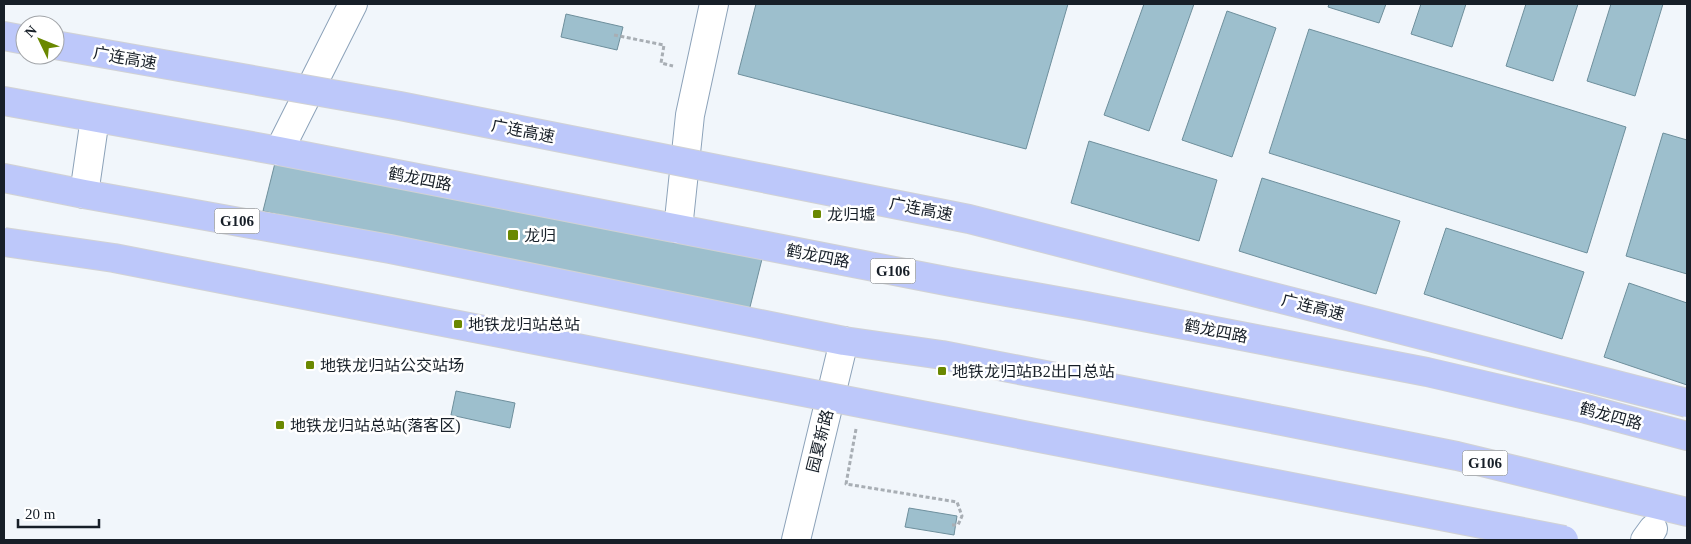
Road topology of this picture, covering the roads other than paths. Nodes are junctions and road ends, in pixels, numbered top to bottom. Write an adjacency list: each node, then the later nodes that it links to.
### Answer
1 (353, 4): 6 (street)
2 (714, 4): 9 (street)
3 (65, 47): 12 (highway, 广连高速, bridge)
4 (4, 101): 5 (highway, 鹤龙四路 / G106)
5 (95, 118): 6 (highway, 鹤龙四路 / G106); 8 (street)
6 (280, 152): 9 (highway, 鹤龙四路 / G106)
7 (4, 178): 8 (highway, G106)
8 (84, 194): 11 (highway, G106)
9 (678, 229): 13 (highway, 鹤龙四路 / G106)
10 (4, 242): 16 (highway, bridge)
11 (844, 341): 14 (highway, G106); 15 (street, 园夏新路)
12 (1687, 403)
13 (1687, 436)
14 (1687, 512)
15 (796, 540)
16 (1564, 540)

